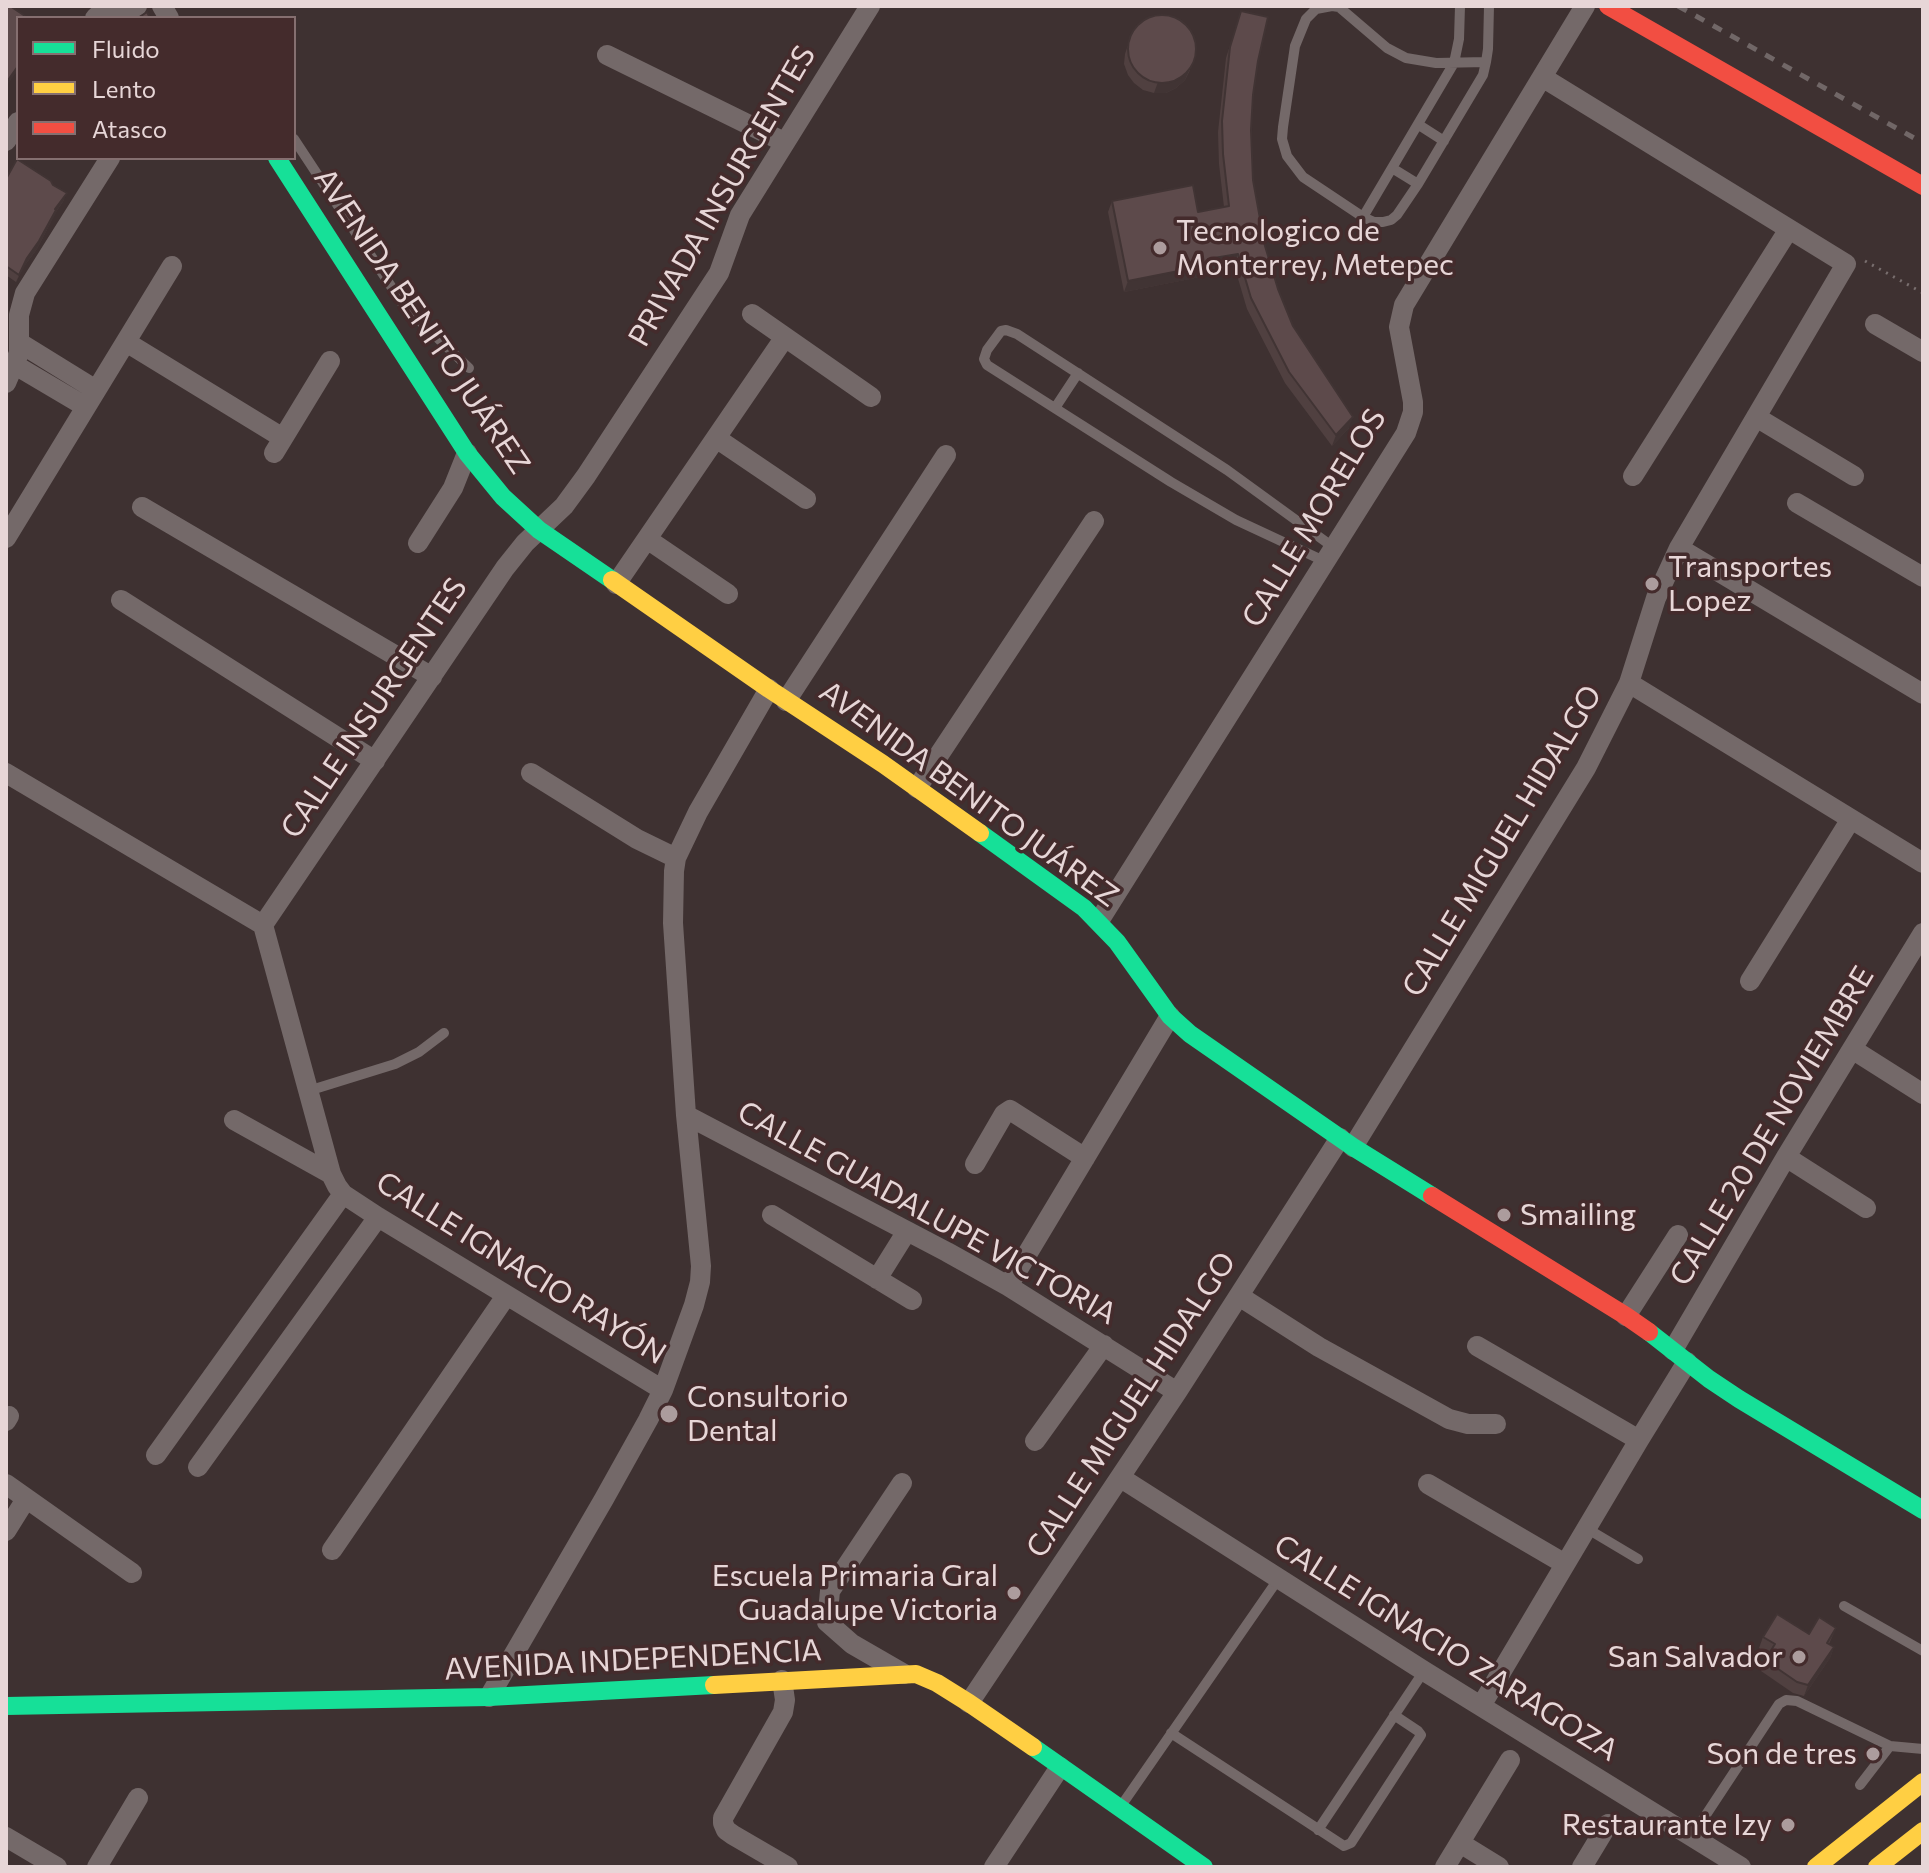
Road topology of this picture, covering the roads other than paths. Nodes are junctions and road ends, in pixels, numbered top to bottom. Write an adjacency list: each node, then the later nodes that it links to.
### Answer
1 (137, 6): 7 (street)
2 (870, 6): 14 (street, PRIVADA INSURGENTES)
3 (1460, 6): 10 (lane)
4 (1489, 6): 9 (lane)
5 (1585, 6): 11 (street, CALLE MORELOS)
6 (1608, 6): 20 (street)
7 (117, 16)
8 (607, 55): 14 (street)
9 (1486, 62): 10 (lane); 13 (lane)
10 (1454, 63): 12 (lane); 21 (lane)
11 (1542, 77): 22 (street); 53 (street, CALLE MORELOS)
12 (1419, 125): 13 (lane); 18 (lane)
13 (1444, 141): 19 (lane)
14 (784, 142): 48 (street, PRIVADA INSURGENTES)
15 (296, 143): 24 (lane)
16 (109, 160): 29 (street)
17 (278, 160): 24 (street, AVENIDA BENITO JUÁREZ)
18 (1392, 168): 19 (lane); 21 (lane)
19 (1418, 184): 21 (lane)
20 (1923, 186)
21 (1363, 217)
22 (1789, 229): 38 (street, CALLE MIGUEL HIDALGO); 42 (street)
23 (172, 266): 28 (street)
24 (393, 314): 32 (lane); 40 (street, AVENIDA BENITO JUÁREZ)
25 (752, 314): 27 (street)
26 (1875, 324): 30 (street)
27 (785, 337): 35 (street); 39 (street)
28 (126, 342): 31 (street); 36 (street)
29 (20, 343): 34 (street); 36 (street)
30 (1923, 352)
31 (330, 361)
32 (469, 368)
33 (1078, 373): 37 (lane); 37 (lane); 53 (lane)
34 (11, 374): 36 (street)
35 (871, 397)
36 (91, 399): 49 (street)
37 (1055, 408): 53 (lane)
38 (1756, 417): 43 (street); 52 (street, CALLE MIGUEL HIDALGO)
39 (716, 438): 44 (street); 50 (street)
40 (467, 453): 48 (street, AVENIDA BENITO JUÁREZ); 51 (street)
41 (946, 455): 61 (street)
42 (1633, 476)
43 (1854, 476)
44 (806, 499)
45 (1797, 503): 54 (street)
46 (142, 507): 58 (street)
47 (1094, 521): 65 (street)
48 (539, 530): 55 (street, AVENIDA BENITO JUÁREZ); 58 (street, CALLE INSURGENTES)
49 (6, 538)
50 (647, 539): 55 (street); 56 (street)
51 (418, 543)
52 (1679, 548): 59 (street, CALLE MIGUEL HIDALGO); 60 (street)
53 (1329, 554): 69 (street, CALLE MORELOS)
54 (1923, 577)
55 (616, 584): 61 (street, AVENIDA BENITO JUÁREZ)
56 (728, 594)
57 (121, 600): 62 (street)
58 (432, 677): 62 (street, CALLE INSURGENTES)
59 (1629, 683): 66 (street); 80 (street, CALLE MIGUEL HIDALGO)
60 (1923, 694)
61 (777, 695): 65 (street, AVENIDA BENITO JUÁREZ); 67 (street)
62 (375, 761): 70 (street, CALLE INSURGENTES)
63 (6, 773): 70 (street)
64 (531, 773): 67 (street)
65 (917, 788): 69 (street, AVENIDA BENITO JUÁREZ)
66 (1851, 819): 68 (street); 72 (street)
67 (676, 858): 78 (street)
68 (1923, 863)
69 (1099, 921): 73 (street, AVENIDA BENITO JUÁREZ)
70 (263, 925): 76 (street, CALLE IGNACIO RAYÓN)
71 (1923, 933): 75 (street, CALLE 20 DE NOVIEMBRE)
72 (1750, 981)
73 (1170, 1016): 80 (street, AVENIDA BENITO JUÁREZ); 82 (street)
74 (444, 1033): 76 (lane)
75 (1852, 1049): 77 (street); 81 (street, CALLE 20 DE NOVIEMBRE)
76 (308, 1091): 84 (street, CALLE IGNACIO RAYÓN)
77 (1923, 1094)
78 (686, 1115): 89 (street, CALLE GUADALUPE VICTORIA); 100 (street)
79 (234, 1120): 84 (street)
80 (1347, 1143): 94 (street, CALLE MIGUEL HIDALGO); 96 (street, AVENIDA BENITO JUÁREZ)
81 (1786, 1157): 86 (street); 99 (street, CALLE 20 DE NOVIEMBRE)
82 (1085, 1158): 83 (street); 92 (street)
83 (975, 1164)
84 (331, 1174): 85 (street, CALLE IGNACIO RAYÓN)
85 (343, 1194): 88 (street, CALLE IGNACIO RAYÓN); 105 (street)
86 (1866, 1208)
87 (772, 1215): 91 (street)
88 (378, 1217): 93 (street, CALLE IGNACIO RAYÓN); 106 (street)
89 (907, 1231): 91 (street); 92 (street, CALLE GUADALUPE VICTORIA)
90 (1678, 1235): 96 (street)
91 (877, 1279): 95 (street)
92 (1008, 1286): 97 (street, CALLE GUADALUPE VICTORIA)
93 (506, 1296): 100 (street, CALLE IGNACIO RAYÓN); 115 (street)
94 (1239, 1296): 101 (street, CALLE MIGUEL HIDALGO); 102 (street)
95 (912, 1300)
96 (1626, 1316): 99 (street, AVENIDA BENITO JUÁREZ)
97 (1104, 1345): 101 (street, CALLE GUADALUPE VICTORIA); 104 (street)
98 (1477, 1346): 103 (street)
99 (1680, 1356): 103 (street, CALLE 20 DE NOVIEMBRE); 112 (street, AVENIDA BENITO JUÁREZ)
100 (663, 1390): 125 (street)
101 (1177, 1392): 107 (street, CALLE MIGUEL HIDALGO)
102 (1496, 1424)
103 (1639, 1440): 113 (street, CALLE 20 DE NOVIEMBRE)
104 (1035, 1441)
105 (156, 1455)
106 (198, 1467)
107 (1121, 1478): 119 (street, CALLE IGNACIO ZARAGOZA); 126 (street, CALLE MIGUEL HIDALGO)
108 (902, 1483): 123 (street)
109 (6, 1484): 111 (street)
110 (1428, 1484): 117 (street)
111 (26, 1499): 114 (street); 118 (street)
112 (1923, 1510)
113 (1586, 1528): 116 (lane); 117 (street, CALLE 20 DE NOVIEMBRE)
114 (6, 1531)
115 (332, 1550)
116 (1638, 1559)
117 (1565, 1564): 128 (street, CALLE 20 DE NOVIEMBRE)
118 (132, 1573)
119 (1279, 1578): 122 (street, CALLE IGNACIO ZARAGOZA); 130 (lane)
120 (1844, 1606): 121 (lane)
121 (1923, 1651)
122 (1424, 1671): 128 (street, CALLE IGNACIO ZARAGOZA); 129 (lane)
123 (904, 1674): 124 (street, AVENIDA INDEPENDENCIA); 126 (street, AVENIDA INDEPENDENCIA)
124 (782, 1680): 125 (street, AVENIDA INDEPENDENCIA); 147 (street)
125 (489, 1697): 127 (street, AVENIDA INDEPENDENCIA)
126 (969, 1703): 134 (street, AVENIDA INDEPENDENCIA)
127 (6, 1706)
128 (1481, 1706): 142 (street, CALLE IGNACIO ZARAGOZA)
129 (1394, 1715): 140 (lane); 140 (lane)
130 (1171, 1733): 138 (lane); 140 (lane)
131 (1890, 1746): 132 (lane); 136 (lane); 142 (lane)
132 (1923, 1749)
133 (1510, 1760): 144 (street)
134 (1060, 1767): 138 (street, AVENIDA INDEPENDENCIA); 148 (street)
135 (1923, 1782): 154 (street)
136 (1860, 1785)
137 (138, 1798): 146 (street)
138 (1120, 1808): 149 (street, AVENIDA INDEPENDENCIA)
139 (1608, 1824): 152 (street)
140 (1318, 1830)
141 (1923, 1831): 155 (street)
142 (1692, 1836): 153 (street, CALLE IGNACIO ZARAGOZA)
143 (6, 1837): 145 (street)
144 (1460, 1843): 150 (street); 151 (street)
145 (57, 1867)
146 (97, 1867)
147 (788, 1867)
148 (994, 1867)
149 (1204, 1867)
150 (1445, 1867)
151 (1499, 1867)
152 (1582, 1867)
153 (1741, 1867)
154 (1816, 1867)
155 (1877, 1867)

